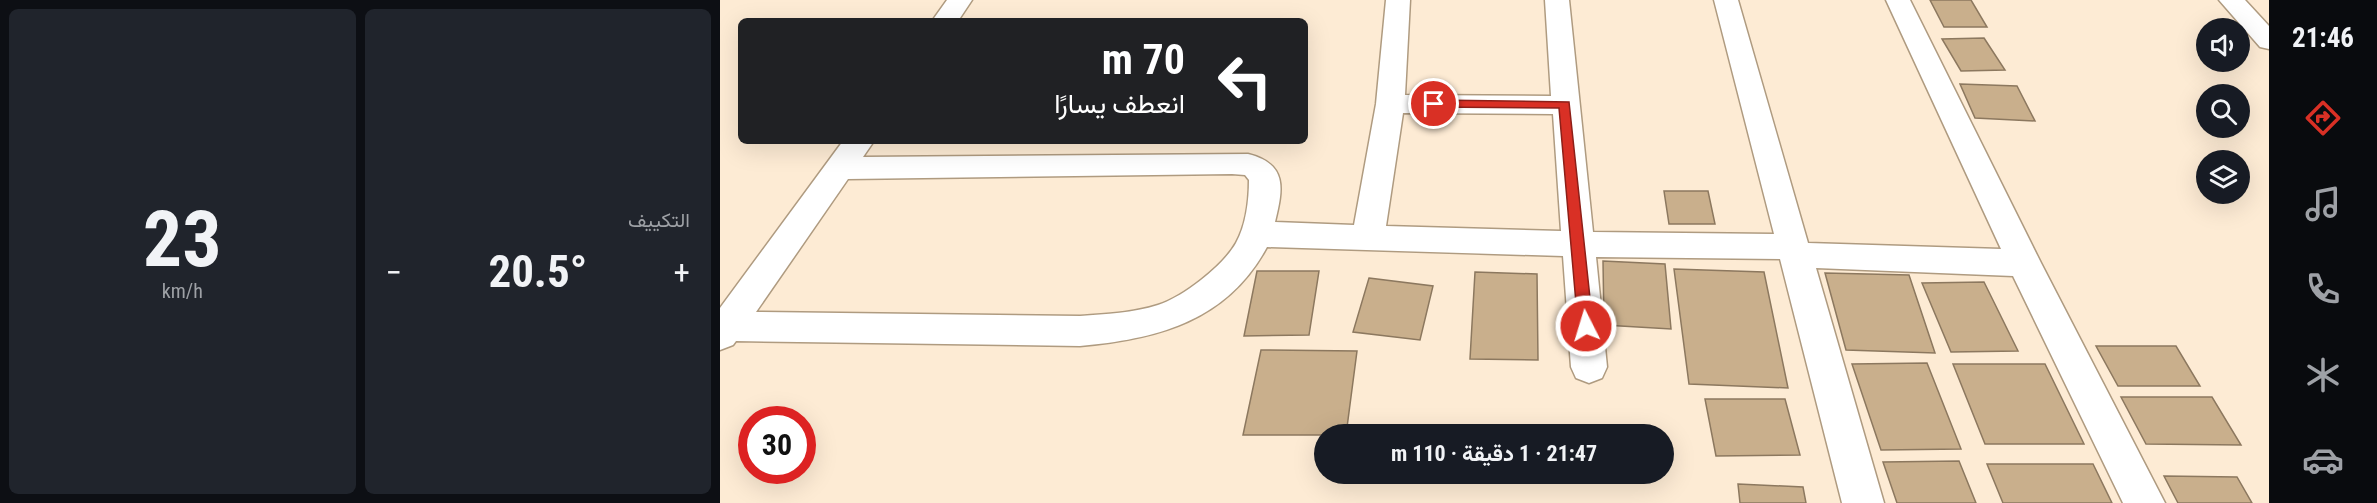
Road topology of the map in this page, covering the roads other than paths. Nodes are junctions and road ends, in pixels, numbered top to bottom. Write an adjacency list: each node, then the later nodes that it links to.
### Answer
1 (960, 0): 7 (street)
2 (1398, 0): 9 (street)
3 (1557, 0): 10 (street)
4 (1726, 0): 16 (street)
5 (1898, 0): 17 (street)
6 (2231, 0): 8 (street)
7 (947, 18)
8 (2269, 41)
9 (1390, 104): 10 (street); 14 (street)
10 (1565, 105): 15 (street)
11 (857, 144): 12 (street)
12 (840, 168): 13 (street); 18 (street)
13 (1257, 234): 14 (street); 18 (street)
14 (1368, 236): 15 (street)
15 (1579, 244): 16 (street); 19 (street)
16 (1795, 251): 17 (street); 20 (street)
17 (2024, 263): 21 (street)
18 (723, 331)
19 (1589, 367)
20 (1863, 503)
21 (2144, 503)

